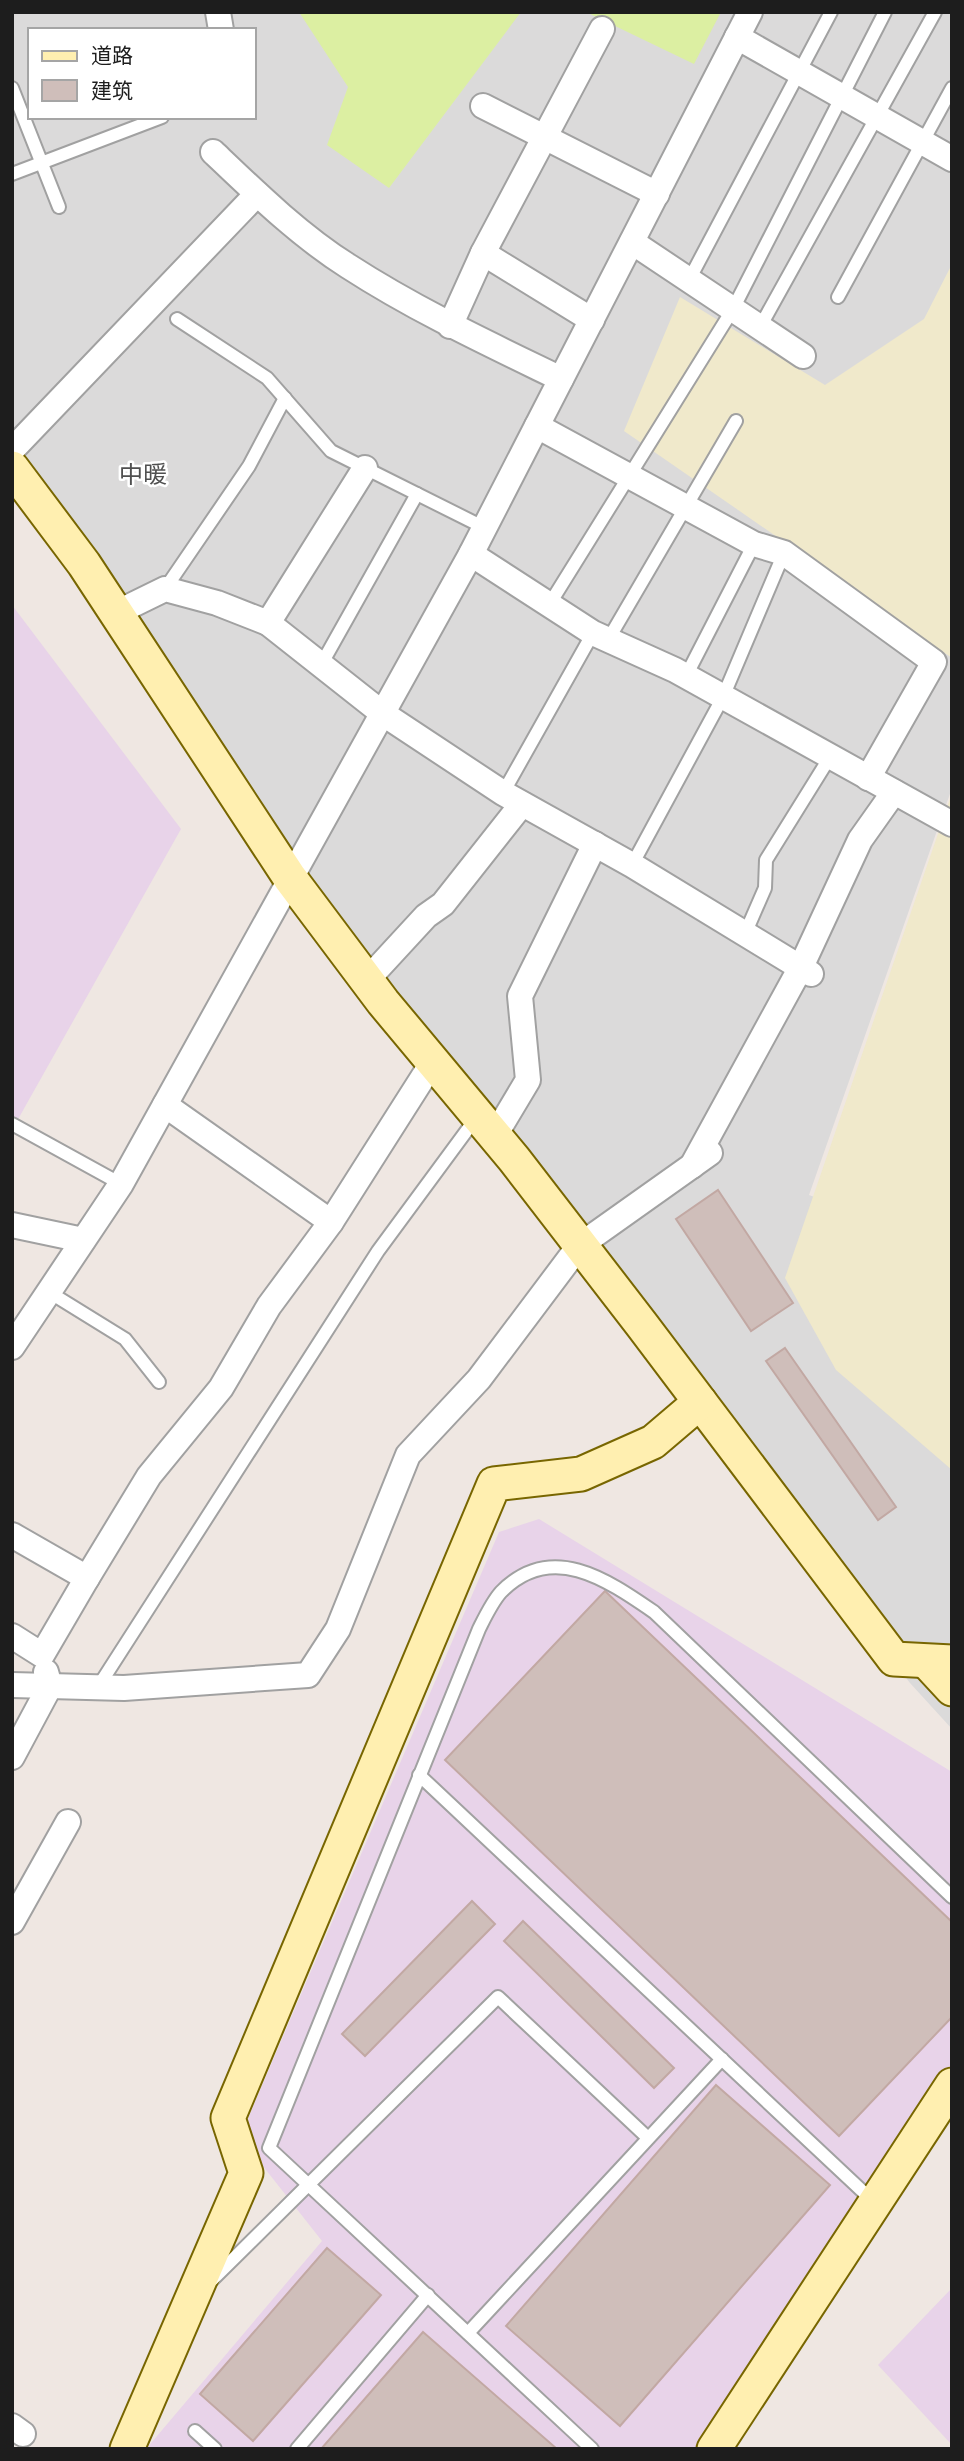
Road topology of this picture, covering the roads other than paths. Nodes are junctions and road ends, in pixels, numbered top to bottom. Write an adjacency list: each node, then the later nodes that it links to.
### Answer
1 (750, 12): 6 (street)
2 (831, 12): 7 (lane)
3 (885, 12): 10 (lane)
4 (935, 12): 12 (lane)
5 (601, 29): 14 (street)
6 (737, 37): 7 (street); 21 (street)
7 (799, 72): 10 (street); 25 (lane)
8 (952, 88): 15 (lane)
9 (13, 96): 18 (lane)
10 (842, 97): 12 (street); 27 (lane)
11 (483, 106): 14 (street)
12 (877, 117): 15 (street); 31 (lane)
13 (157, 119): 18 (lane)
14 (544, 137): 21 (street); 24 (street)
15 (922, 142): 17 (street); 26 (lane)
16 (213, 152): 20 (street)
17 (952, 159)
18 (41, 163): 19 (lane); 22 (lane)
19 (12, 174)
20 (257, 194): 30 (street); 37 (street)
21 (657, 194): 23 (street)
22 (59, 207)
23 (632, 242): 25 (street); 29 (street)
24 (483, 253): 29 (street); 30 (street)
25 (689, 280): 27 (street)
26 (838, 297)
27 (733, 309): 31 (street); 40 (lane)
28 (177, 319): 34 (lane)
29 (592, 320): 33 (street)
30 (450, 326): 33 (street)
31 (760, 327): 32 (street)
32 (803, 356)
33 (561, 379): 36 (street)
34 (285, 398): 39 (lane); 47 (lane)
35 (736, 421): 42 (lane)
36 (537, 426): 40 (street); 43 (street)
37 (12, 450)
38 (12, 468): 49 (street)
39 (365, 468): 41 (lane); 50 (street)
40 (629, 476): 42 (street); 48 (lane)
41 (417, 494): 43 (lane); 52 (lane)
42 (684, 506): 44 (street); 51 (lane)
43 (485, 528): 46 (street)
44 (754, 544): 45 (street); 53 (lane)
45 (784, 553): 54 (lane); 57 (street)
46 (471, 554): 48 (street); 55 (street)
47 (165, 589): 49 (street); 50 (street)
48 (549, 605): 51 (street)
49 (116, 613): 63 (street)
50 (268, 624): 52 (street)
51 (601, 637): 53 (street); 59 (lane)
52 (321, 665): 55 (street)
53 (685, 676): 54 (street)
54 (723, 697): 56 (street); 62 (lane)
55 (382, 713): 59 (street); 63 (street)
56 (830, 757): 57 (street); 64 (lane)
57 (868, 778): 58 (street)
58 (894, 792): 60 (street); 65 (street)
59 (512, 798): 61 (street); 66 (street)
60 (952, 824)
61 (595, 844): 62 (street); 70 (street)
62 (632, 865): 64 (street)
63 (290, 878): 66 (street); 68 (street)
64 (745, 934): 65 (street)
65 (806, 971): 75 (street)
66 (367, 980): 67 (street)
67 (434, 1060): 70 (street); 72 (street)
68 (165, 1105): 71 (street); 72 (street)
69 (12, 1124): 71 (lane)
70 (486, 1126): 75 (street); 87 (lane)
71 (121, 1184): 74 (street)
72 (331, 1222): 81 (street)
73 (12, 1225): 74 (street)
74 (83, 1240): 76 (street)
75 (579, 1246): 79 (street); 87 (street)
76 (49, 1292): 77 (street); 78 (lane)
77 (12, 1347)
78 (159, 1382)
79 (700, 1402): 84 (street); 100 (street)
80 (12, 1535): 81 (street)
81 (87, 1578): 83 (street)
82 (12, 1636): 83 (street)
83 (42, 1654): 86 (street)
84 (940, 1662): 88 (street)
85 (12, 1685): 86 (street)
86 (50, 1686): 87 (street); 89 (street)
87 (98, 1688)
88 (952, 1689)
89 (12, 1758)
90 (419, 1775): 92 (lane); 94 (lane); 97 (lane)
91 (68, 1822): 93 (street)
92 (952, 1897)
93 (12, 1922)
94 (722, 2059): 96 (lane); 98 (lane)
95 (952, 2085): 98 (street)
96 (648, 2138): 97 (lane); 101 (lane)
97 (310, 2186): 99 (lane); 100 (lane)
98 (875, 2203): 107 (street)
99 (428, 2295): 101 (lane); 105 (lane)
100 (190, 2301): 103 (street)
101 (468, 2333): 106 (lane)
102 (195, 2431): 104 (lane)
103 (127, 2449)
104 (215, 2449)
105 (297, 2449)
106 (592, 2449)
107 (714, 2449)

